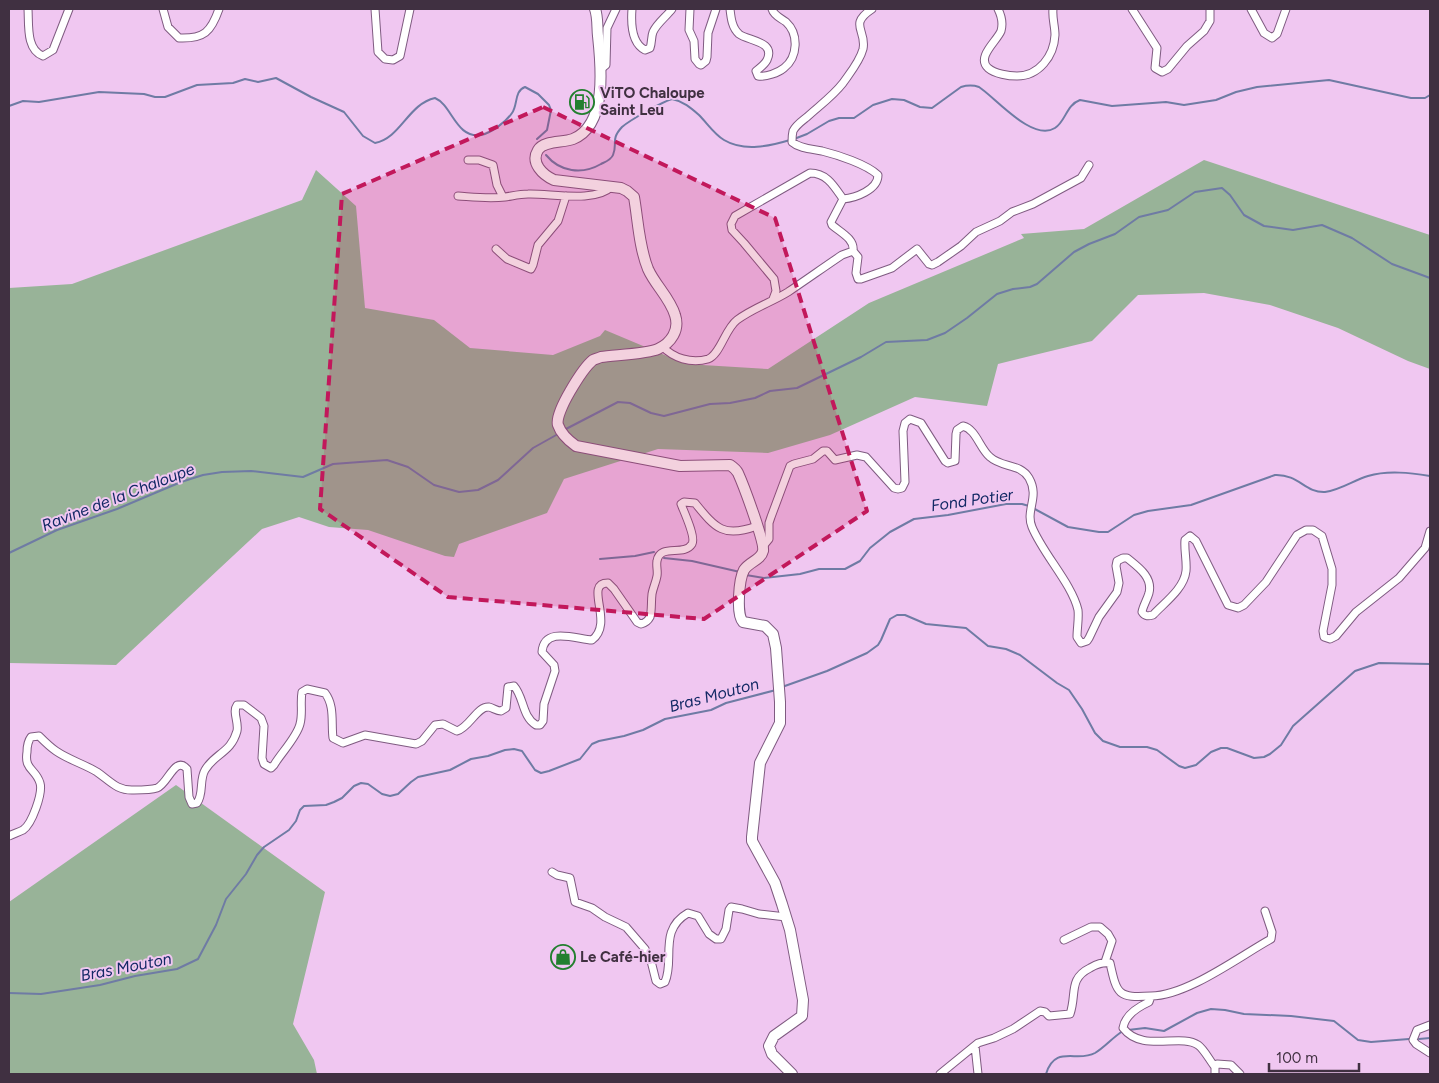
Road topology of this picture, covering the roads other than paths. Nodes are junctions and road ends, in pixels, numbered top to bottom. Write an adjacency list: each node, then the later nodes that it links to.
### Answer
1 (28, 9): 2 (street)
2 (69, 9)
3 (163, 9): 4 (street)
4 (219, 9)
5 (375, 9): 6 (street)
6 (410, 9)
7 (595, 9): 22 (main road)
8 (616, 9): 22 (street)
9 (632, 9): 10 (street)
10 (672, 9)
11 (690, 9): 12 (street)
12 (716, 9)
13 (730, 9): 14 (street)
14 (772, 9)
15 (872, 9): 29 (street)
16 (998, 9): 17 (street)
17 (1053, 9)
18 (1132, 9): 19 (street)
19 (1210, 9)
20 (1251, 9): 21 (street)
21 (1286, 9)
22 (601, 69): 25 (main road)
23 (468, 160): 28 (street)
24 (1089, 165): 31 (street)
25 (611, 187): 27 (street); 33 (main road)
26 (458, 196): 28 (street)
27 (566, 196): 28 (street); 30 (street)
28 (503, 197)
29 (843, 199): 31 (street); 32 (street)
30 (496, 249)
31 (853, 251): 32 (street)
32 (773, 300): 33 (street)
33 (662, 346): 34 (main road)
34 (757, 526): 36 (main road); 37 (street)
35 (1430, 530): 36 (street)
36 (764, 545): 40 (main road)
37 (9, 836)
38 (552, 872): 40 (street)
39 (1265, 911): 43 (street)
40 (786, 917): 48 (main road)
41 (1064, 940): 42 (street)
42 (1106, 962): 43 (street); 45 (street)
43 (1151, 996): 47 (street)
44 (1430, 1025): 46 (street)
45 (975, 1046): 49 (street); 50 (street)
46 (1430, 1053)
47 (1215, 1071): 51 (street)
48 (792, 1074)
49 (940, 1074)
50 (978, 1074)
51 (1240, 1074)

